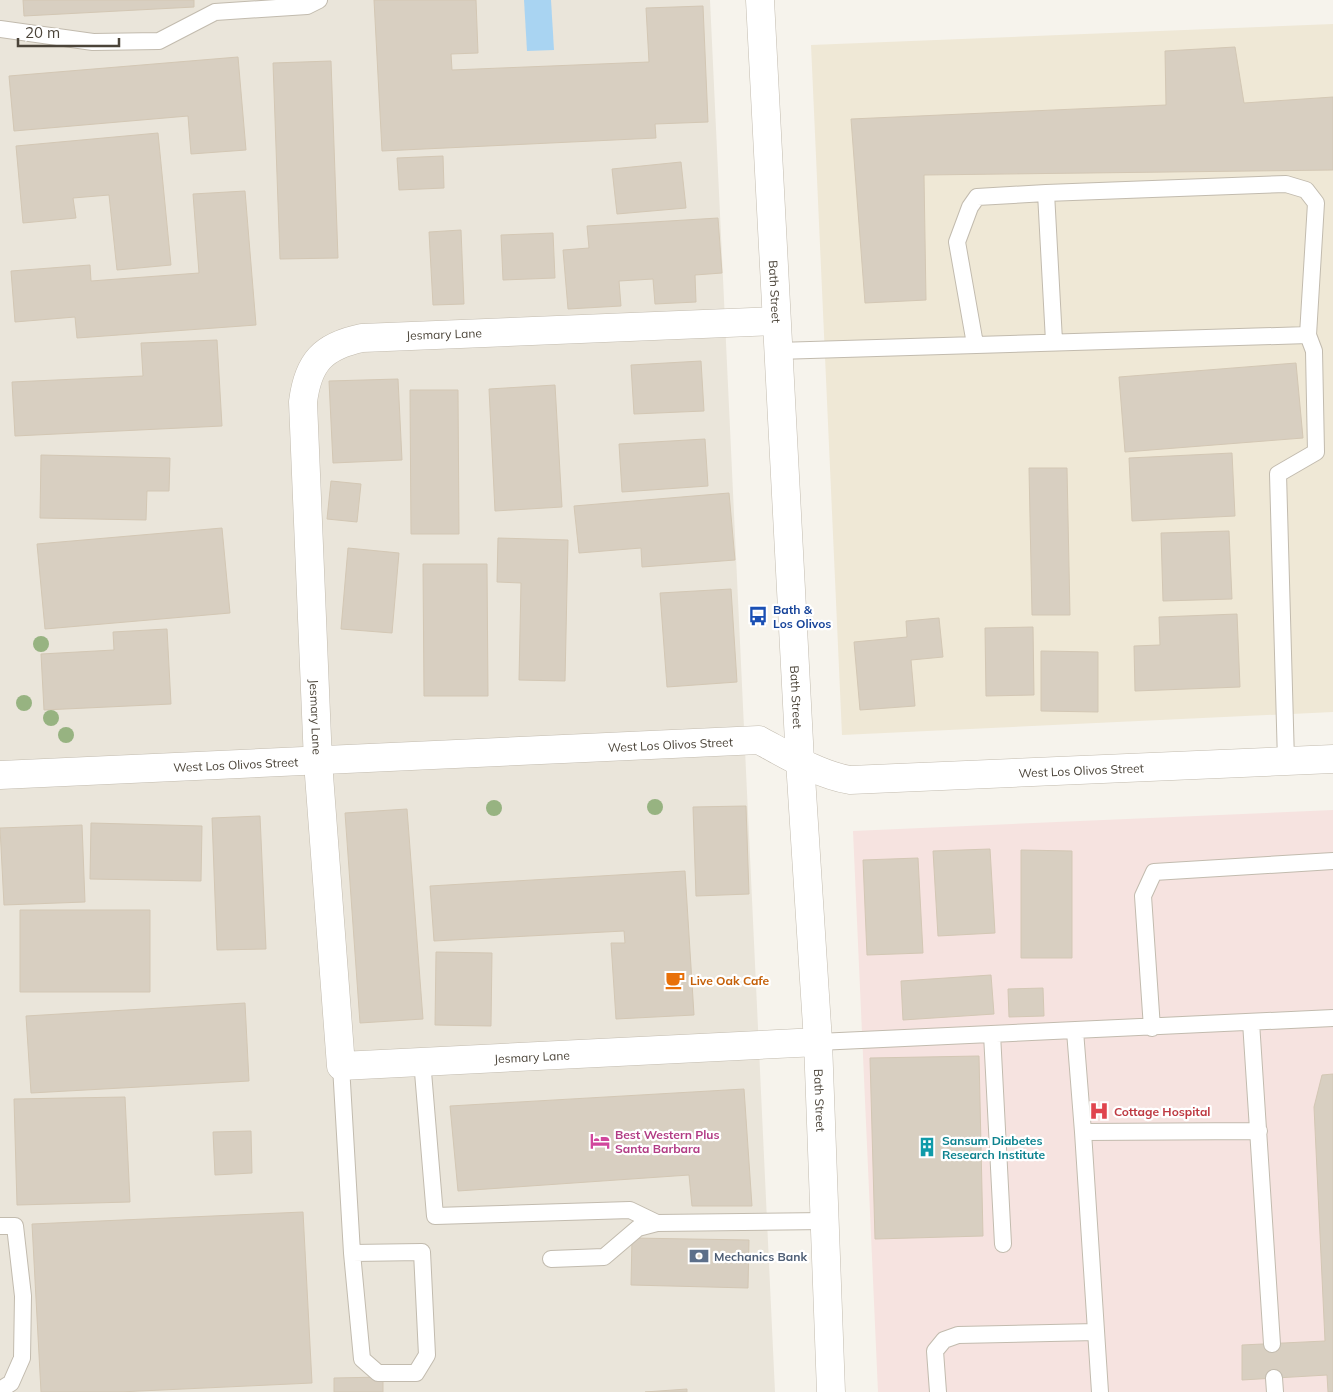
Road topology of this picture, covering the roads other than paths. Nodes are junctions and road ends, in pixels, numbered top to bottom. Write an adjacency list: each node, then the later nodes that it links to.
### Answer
1 (318, 0): 3 (lane)
2 (760, 0): 5 (street, Bath Street)
3 (0, 30)
4 (1046, 193): 6 (lane); 7 (lane); 8 (lane)
5 (776, 321): 9 (street, Bath Street); 13 (street, Jesmary Lane)
6 (1308, 334): 7 (lane); 12 (lane)
7 (1054, 341): 8 (lane)
8 (975, 344): 9 (lane)
9 (777, 351): 11 (street, Bath Street)
10 (1333, 759): 12 (street, West Los Olivos Street)
11 (800, 761): 12 (street, West Los Olivos Street); 13 (street, West Los Olivos Street); 21 (street, Bath Street)
12 (1286, 761)
13 (318, 762): 14 (street, West Los Olivos Street); 23 (street, Jesmary Lane)
14 (0, 775)
15 (1333, 862): 18 (lane)
16 (1333, 1018): 17 (lane)
17 (1251, 1022): 18 (lane); 24 (lane)
18 (1152, 1028): 19 (lane)
19 (1075, 1030): 20 (lane); 25 (lane)
20 (992, 1034): 21 (lane); 29 (lane)
21 (818, 1042): 22 (street, Jesmary Lane); 26 (street, Bath Street)
22 (422, 1060): 23 (street, Jesmary Lane); 27 (lane)
23 (341, 1066): 30 (lane)
24 (1259, 1131): 25 (lane); 33 (lane)
25 (1083, 1132): 32 (lane)
26 (825, 1221): 27 (lane); 35 (street, Bath Street)
27 (657, 1222): 31 (lane)
28 (0, 1226): 34 (lane)
29 (1003, 1244)
30 (352, 1253): 30 (lane)
31 (551, 1259)
32 (1096, 1332): 36 (lane); 37 (lane)
33 (1272, 1344)
34 (0, 1390)
35 (830, 1392)
36 (938, 1392)
37 (1100, 1392)

